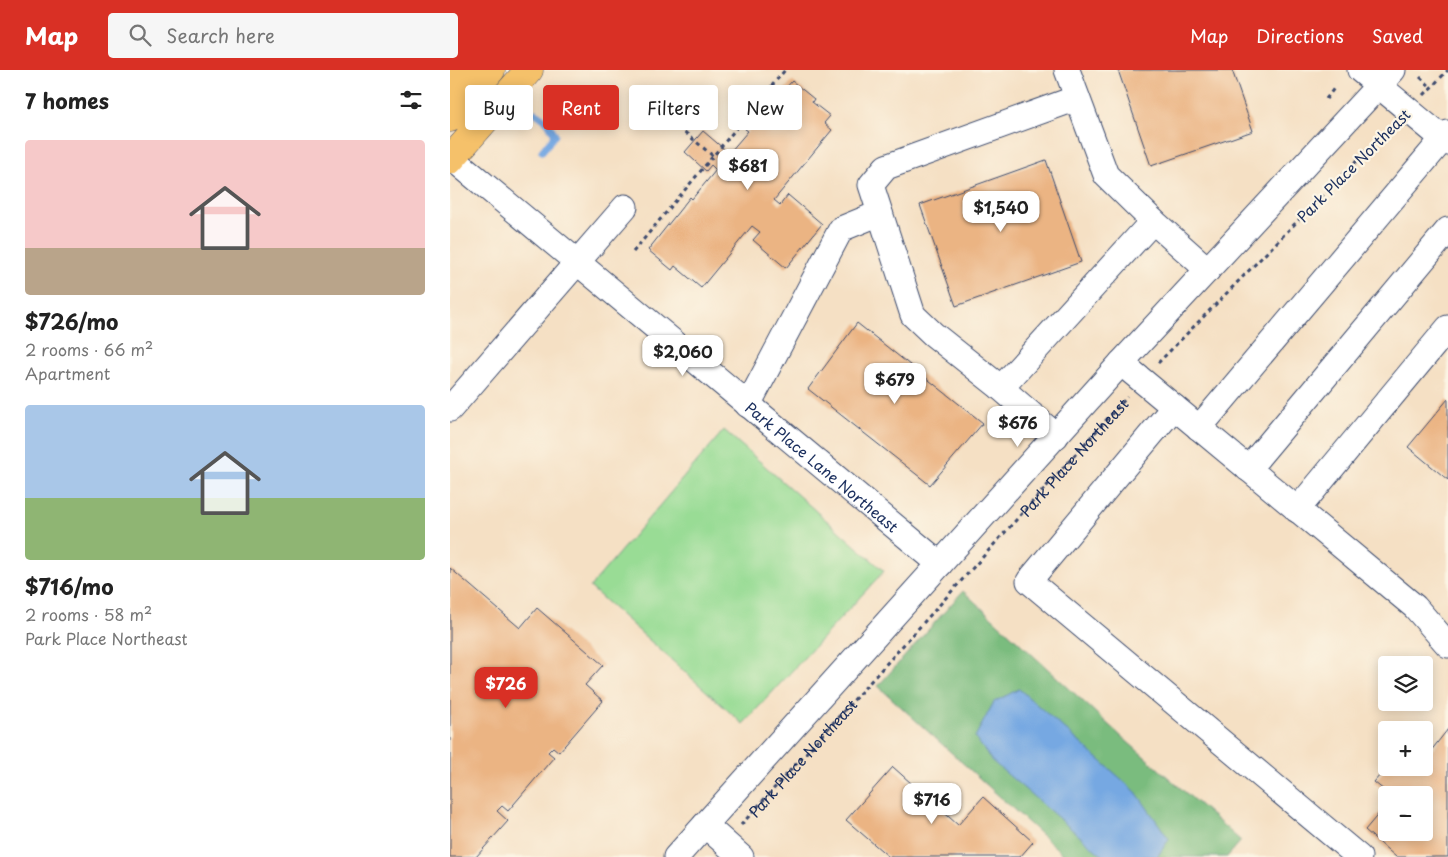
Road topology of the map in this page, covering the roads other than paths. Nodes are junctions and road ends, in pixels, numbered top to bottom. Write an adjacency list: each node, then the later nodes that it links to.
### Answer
1 (462, 70): 6 (highway)
2 (491, 70): 8 (highway)
3 (529, 70): 10 (highway)
4 (1067, 70): 7 (street)
5 (1377, 75): 9 (street); 16 (street, Park Place Northeast)
6 (450, 84)
7 (1078, 98): 12 (street); 13 (street)
8 (450, 118)
9 (1446, 138): 23 (street)
10 (451, 156): 15 (street, Park Place Lane Northeast)
11 (625, 207): 15 (street)
12 (880, 213): 19 (street); 20 (street)
13 (1153, 220): 16 (street); 19 (street)
14 (1448, 230): 25 (street)
15 (578, 263): 20 (street, Park Place Lane Northeast); 22 (street)
16 (1208, 270): 18 (street, Park Place Northeast)
17 (1448, 328): 26 (street)
18 (1121, 363): 21 (street); 24 (street, Park Place Northeast)
19 (1001, 388): 24 (street)
20 (748, 405): 27 (street, Park Place Lane Northeast)
21 (1174, 407): 23 (street); 32 (street)
22 (450, 409)
23 (1199, 428): 25 (street)
24 (1056, 436): 27 (street, Park Place Northeast)
25 (1248, 469): 26 (street)
26 (1297, 510): 28 (street)
27 (940, 564): 29 (street, Park Place Northeast)
28 (1448, 645)
29 (705, 825): 30 (street); 31 (street, Park Place Northeast)
30 (733, 850)
31 (676, 857)
32 (1359, 857)

